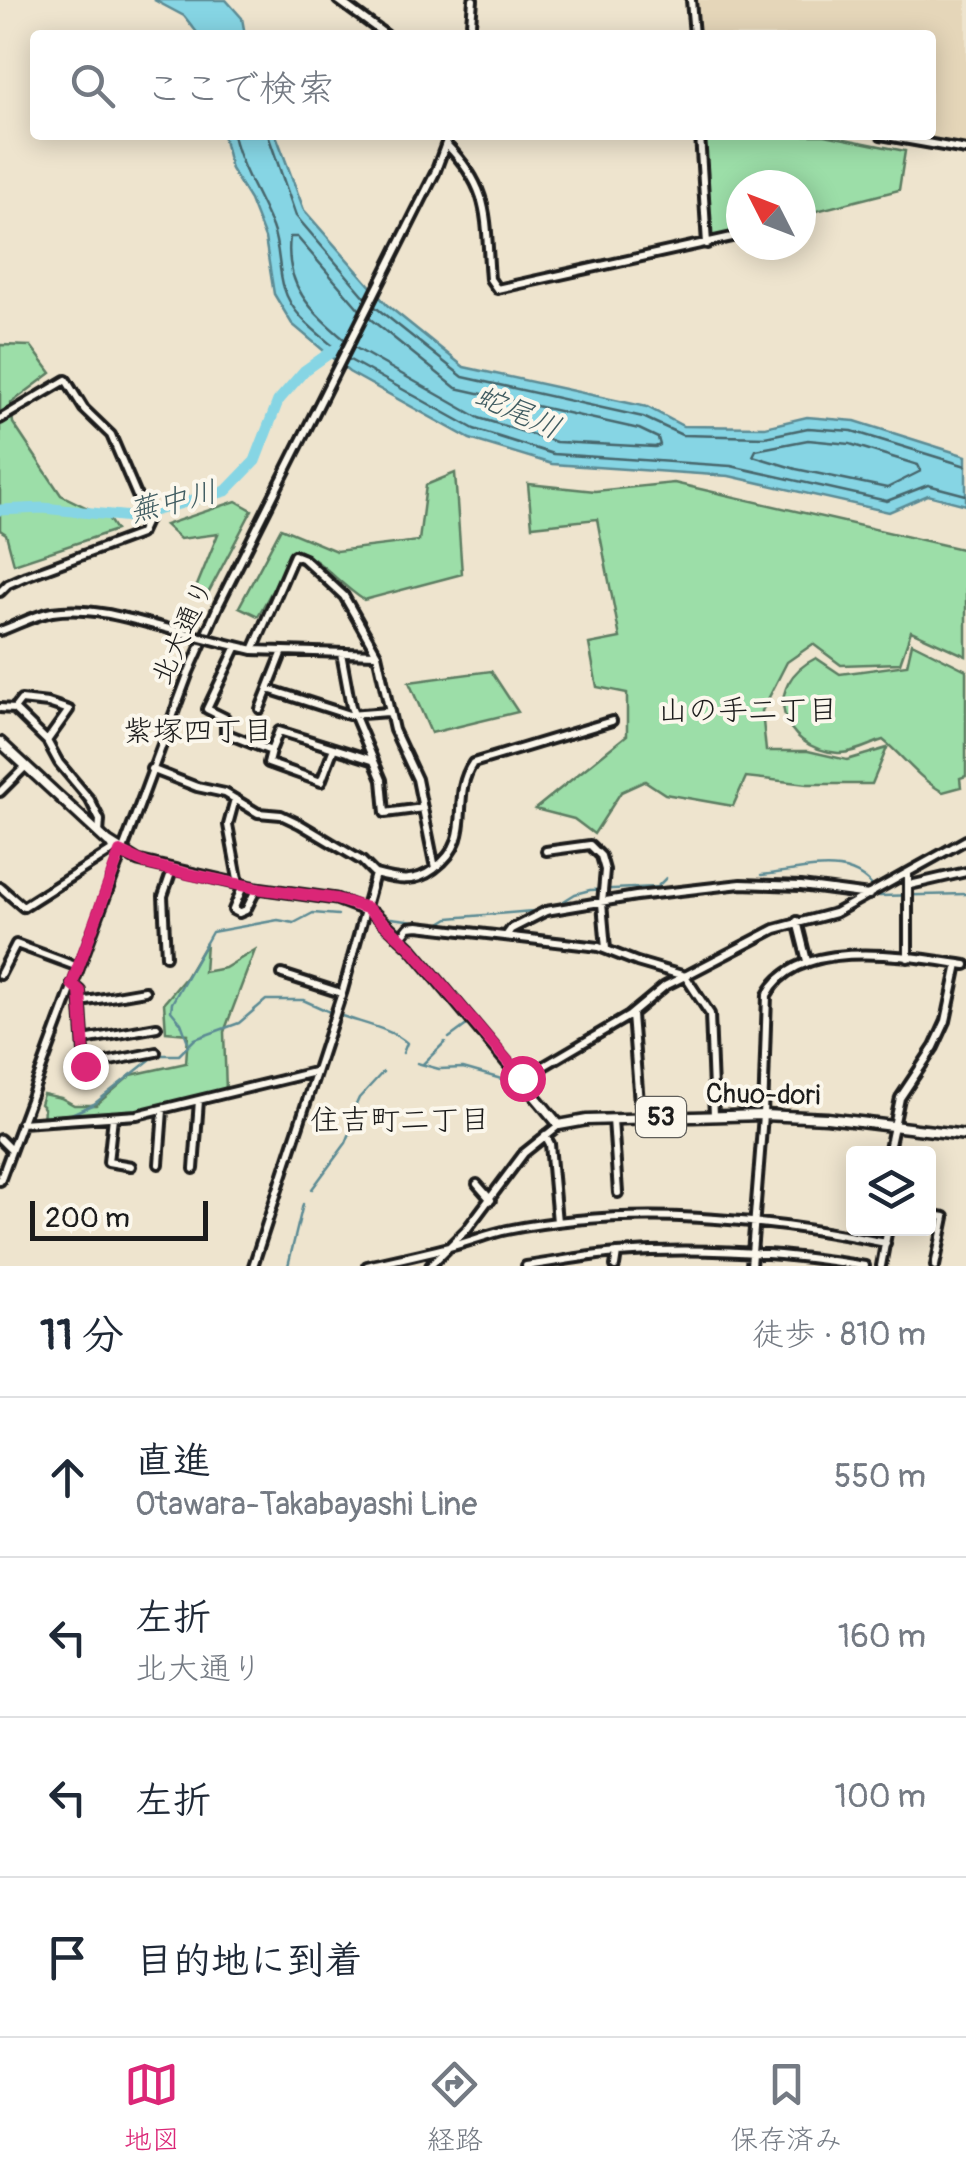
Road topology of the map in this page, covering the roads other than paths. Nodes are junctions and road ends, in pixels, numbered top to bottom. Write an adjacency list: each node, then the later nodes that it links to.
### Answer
1 (338, 0): 4 (street)
2 (473, 0): 5 (street)
3 (692, 0): 6 (street)
4 (379, 30)
5 (470, 30)
6 (694, 30)
7 (447, 140): 10 (street)
8 (700, 140): 13 (street)
9 (909, 140): 11 (street)
10 (446, 144): 13 (street); 35 (street, 北大通り)
11 (966, 150)
12 (726, 239): 13 (street)
13 (707, 244)
14 (0, 419): 15 (street)
15 (0, 592)
16 (0, 631): 17 (street, bridge)
17 (238, 646): 18 (street); 32 (street)
18 (254, 650): 19 (street); 21 (street)
19 (283, 651): 20 (street); 22 (street)
20 (341, 653): 21 (street); 27 (street)
21 (376, 654): 26 (street)
22 (268, 688): 25 (street); 27 (street)
23 (0, 708): 24 (street)
24 (14, 708): 30 (street); 30 (street)
25 (260, 708)
26 (388, 712): 27 (street); 38 (street)
27 (354, 716): 33 (street)
28 (612, 721): 43 (street)
29 (0, 742): 34 (main road)
30 (47, 742): 39 (street)
31 (334, 748): 32 (street); 32 (street); 33 (street)
32 (272, 750)
33 (372, 760): 38 (street)
34 (26, 766): 36 (street); 39 (main road)
35 (151, 769): 37 (street); 41 (street, 北大通り)
36 (0, 792)
37 (235, 799): 46 (street); 48 (street)
38 (423, 808): 43 (street)
39 (99, 834): 41 (main road)
40 (966, 840): 47 (street)
41 (118, 850): 44 (main road); 50 (street); 63 (street, 北大通り)
42 (546, 851): 53 (street)
43 (435, 868): 46 (street)
44 (172, 870): 48 (main road); 59 (street)
45 (966, 872): 49 (street)
46 (375, 874): 54 (street)
47 (908, 874): 49 (street); 52 (street)
48 (241, 885): 51 (main road); 51 (street)
49 (910, 885): 60 (street)
50 (0, 887)
51 (256, 888): 54 (main road)
52 (870, 896): 53 (street); 55 (street)
53 (602, 903): 56 (street); 58 (street)
54 (367, 908): 57 (main road); 69 (street)
55 (796, 921): 61 (street); 66 (street)
56 (506, 936): 57 (street); 58 (street)
57 (400, 938): 77 (main road)
58 (606, 949): 66 (street)
59 (166, 956)
60 (908, 958): 61 (street); 62 (street)
61 (806, 961): 82 (street)
62 (962, 964): 88 (street)
63 (78, 967): 64 (street); 67 (street, 北大通り)
64 (1, 972)
65 (282, 974): 69 (street)
66 (685, 976): 71 (street); 83 (street)
67 (72, 984): 70 (street); 86 (street, 北大通り)
68 (145, 991): 70 (street)
69 (342, 992): 76 (street)
70 (81, 1002): 73 (street)
71 (632, 1014): 77 (street); 80 (street)
72 (157, 1028): 73 (street)
73 (84, 1040): 75 (street)
74 (156, 1052): 75 (street)
75 (85, 1066): 78 (street)
76 (315, 1072): 79 (street); 110 (street)
77 (522, 1078): 87 (main road)
78 (86, 1083)
79 (199, 1100): 81 (street); 96 (street)
80 (639, 1103)
81 (163, 1110): 84 (street); 94 (street)
82 (763, 1115): 83 (main road, Chuo-dori / 53); 88 (main road, Chuo-dori / 53); 102 (street)
83 (714, 1116): 85 (main road, Chuo-dori / 53)
84 (113, 1117): 86 (street); 95 (street)
85 (613, 1119): 87 (main road, Chuo-dori / 53); 99 (street)
86 (21, 1124): 93 (street, 北大通り)
87 (559, 1125): 89 (street)
88 (892, 1126): 90 (main road, Chuo-dori / 53); 92 (street)
89 (544, 1135): 100 (street); 103 (street)
90 (966, 1135)
91 (0, 1139): 93 (street)
92 (889, 1146)
93 (11, 1150): 97 (street, 北大通り)
94 (159, 1164)
95 (130, 1166)
96 (194, 1169)
97 (0, 1181)
98 (477, 1184): 100 (street)
99 (618, 1193)
100 (490, 1200): 106 (street)
101 (936, 1215): 118 (street)
102 (756, 1220): 103 (street); 105 (street); 108 (street)
103 (557, 1222): 106 (street)
104 (887, 1236): 105 (street)
105 (886, 1242): 117 (street)
106 (451, 1247): 111 (street); 112 (street)
107 (617, 1253): 108 (street); 113 (street); 114 (street)
108 (752, 1254): 109 (street); 115 (street)
109 (828, 1263): 116 (street)
110 (253, 1266)
111 (367, 1266)
112 (430, 1266)
113 (526, 1266)
114 (615, 1266)
115 (751, 1266)
116 (865, 1266)
117 (881, 1266)
118 (935, 1266)

